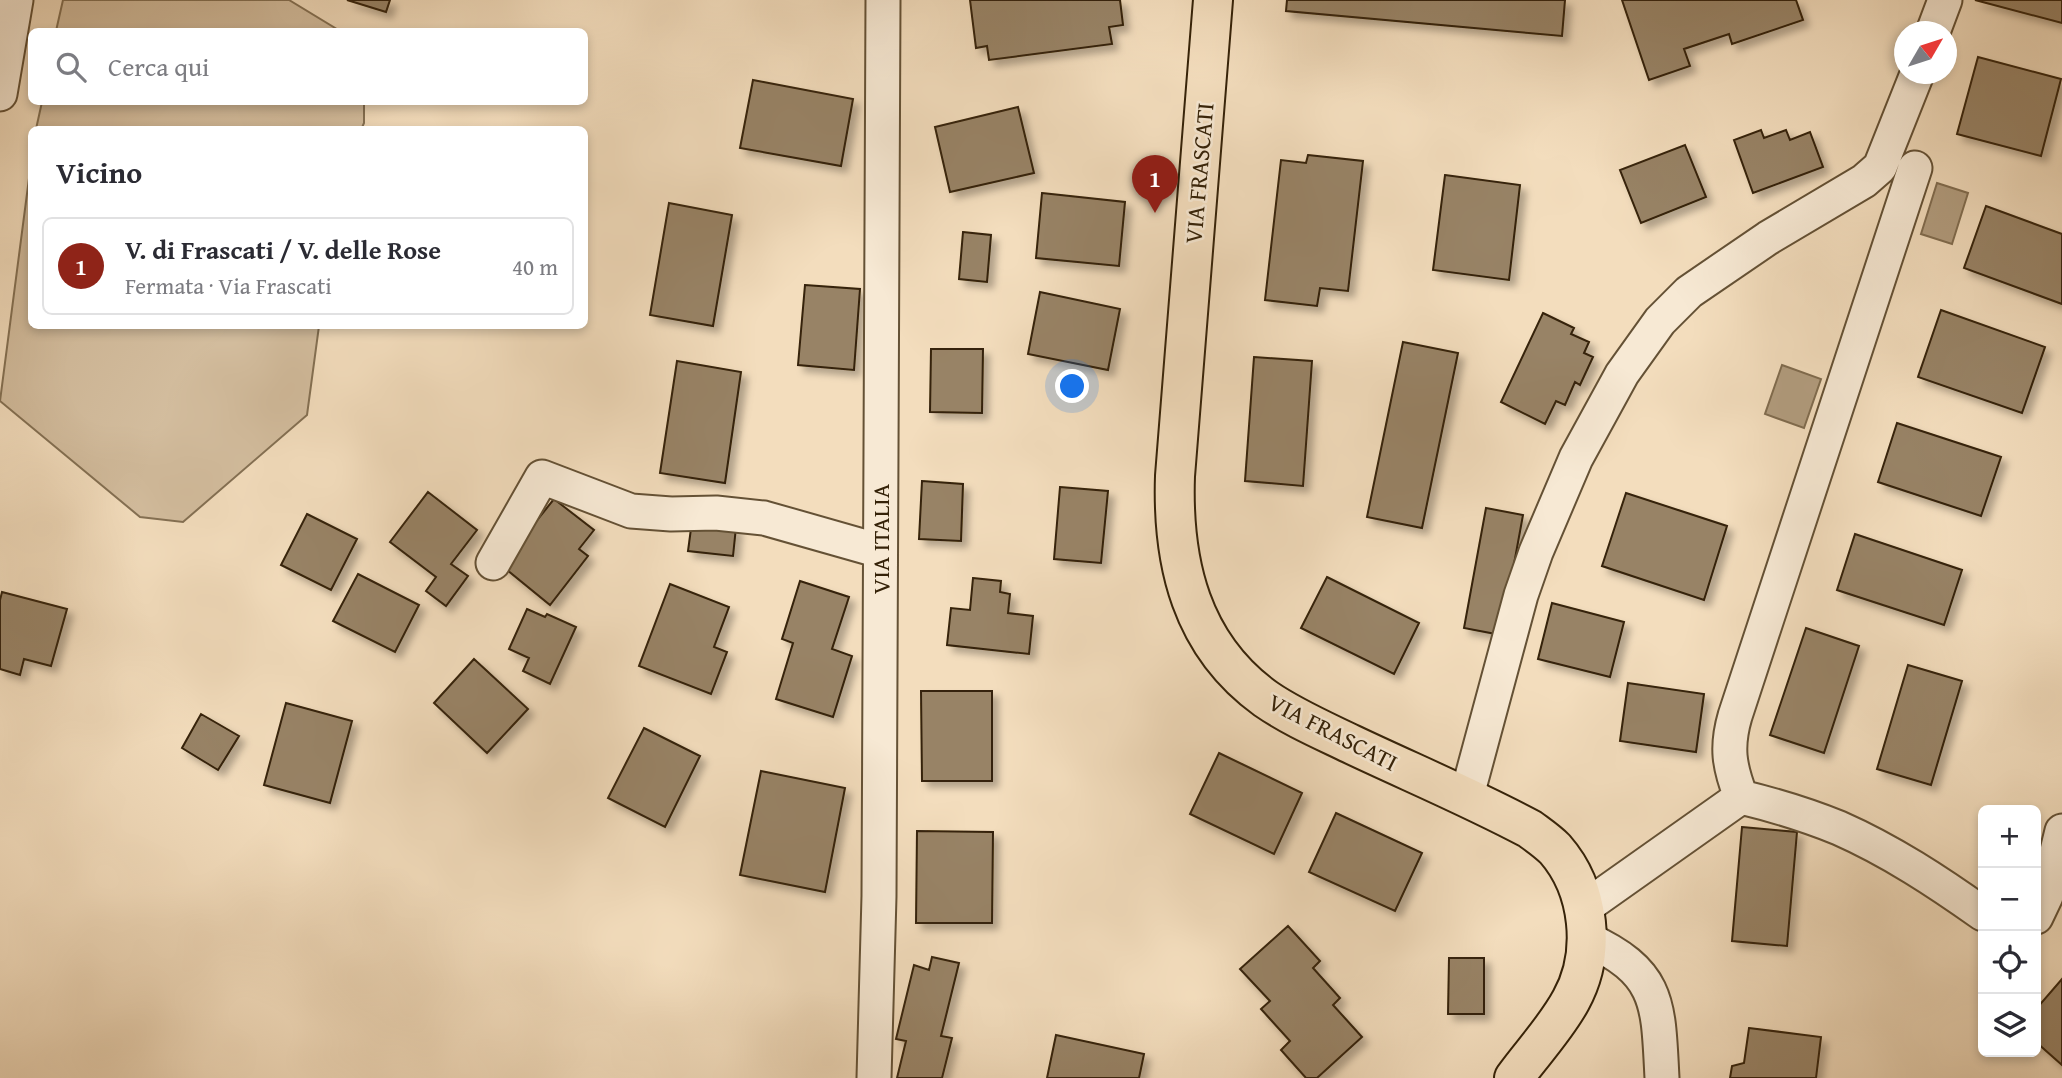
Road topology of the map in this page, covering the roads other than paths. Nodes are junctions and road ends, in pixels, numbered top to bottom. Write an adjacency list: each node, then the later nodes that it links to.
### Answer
1 (16, 0): 7 (street)
2 (883, 0): 9 (street, VIA ITALIA)
3 (1213, 0): 12 (main road, VIA FRASCATI)
4 (1945, 0): 5 (street)
5 (1937, 21)
6 (1913, 84): 12 (street)
7 (0, 94)
8 (1915, 168): 11 (street)
9 (880, 551): 10 (street); 17 (street, VIA ITALIA)
10 (493, 563)
11 (1741, 796): 15 (street); 16 (street)
12 (1466, 799): 16 (main road, VIA FRASCATI)
13 (2062, 831): 14 (street)
14 (2041, 906)
15 (1978, 910)
16 (1585, 923): 18 (main road, VIA FRASCATI); 19 (street)
17 (874, 1078)
18 (1514, 1078)
19 (1662, 1078)

